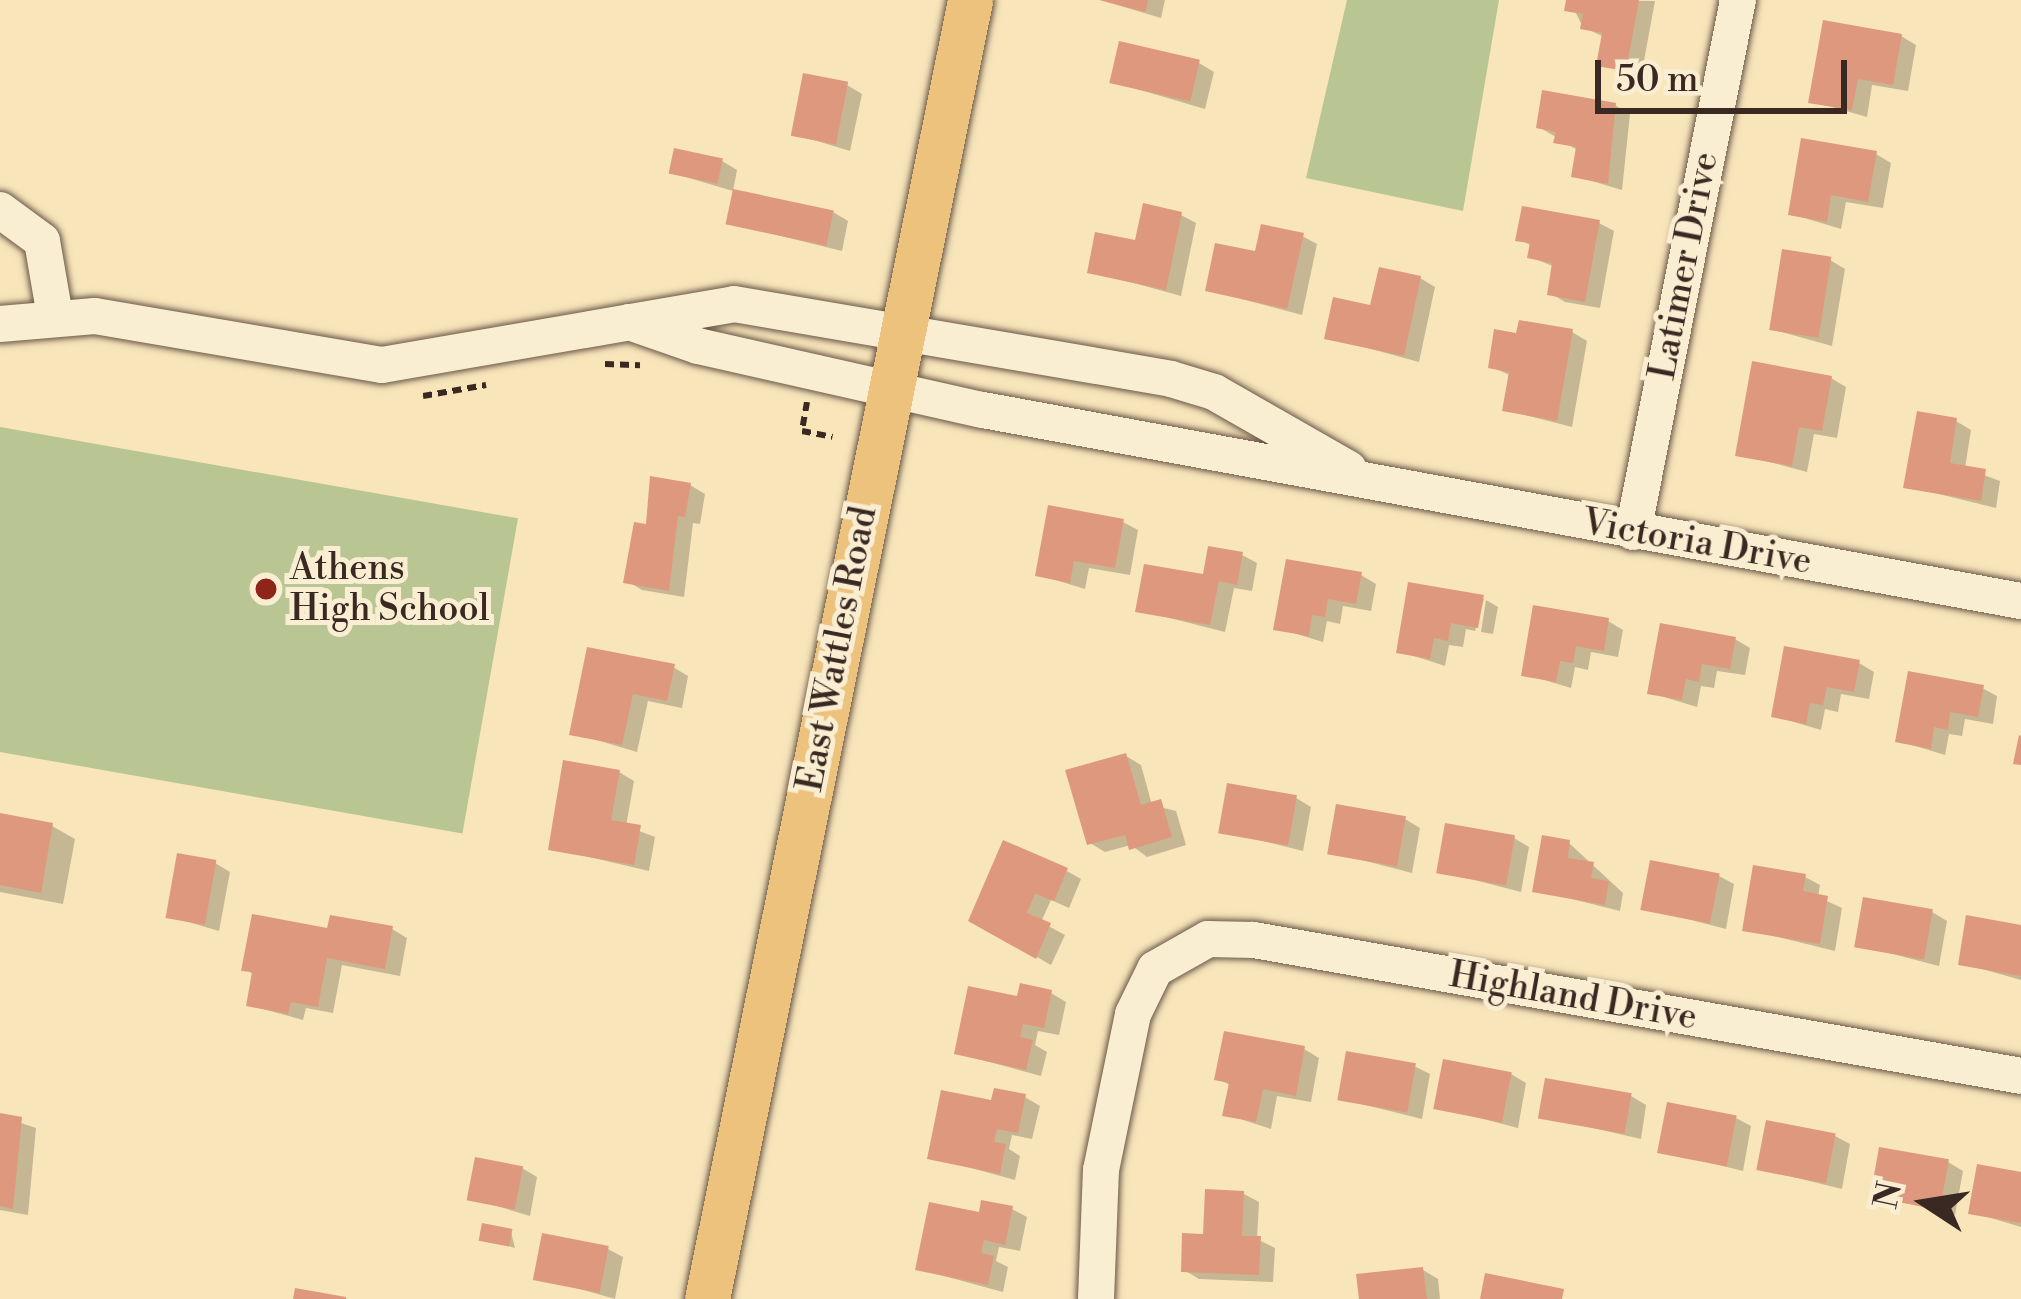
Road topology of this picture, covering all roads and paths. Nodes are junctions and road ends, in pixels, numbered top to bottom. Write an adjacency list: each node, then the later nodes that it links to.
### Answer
1 (970, 0): 7 (main road, East Wattles Road)
2 (1738, 0): 12 (street, Latimer Drive)
3 (0, 210): 4 (street)
4 (55, 316): 5 (street, Victoria Drive); 6 (street, Victoria Drive)
5 (628, 322): 7 (street, Victoria Drive); 9 (street, Victoria Drive)
6 (0, 324)
7 (900, 327): 9 (main road, East Wattles Road); 11 (street, Victoria Drive)
8 (810, 386): 10 (path)
9 (889, 387): 11 (street, Victoria Drive); 15 (main road, East Wattles Road)
10 (832, 437)
11 (1372, 483): 12 (street, Victoria Drive)
12 (1633, 532): 13 (street, Victoria Drive)
13 (2021, 601)
14 (2021, 1076): 16 (street, Highland Drive)
15 (707, 1299)
16 (1096, 1299)

